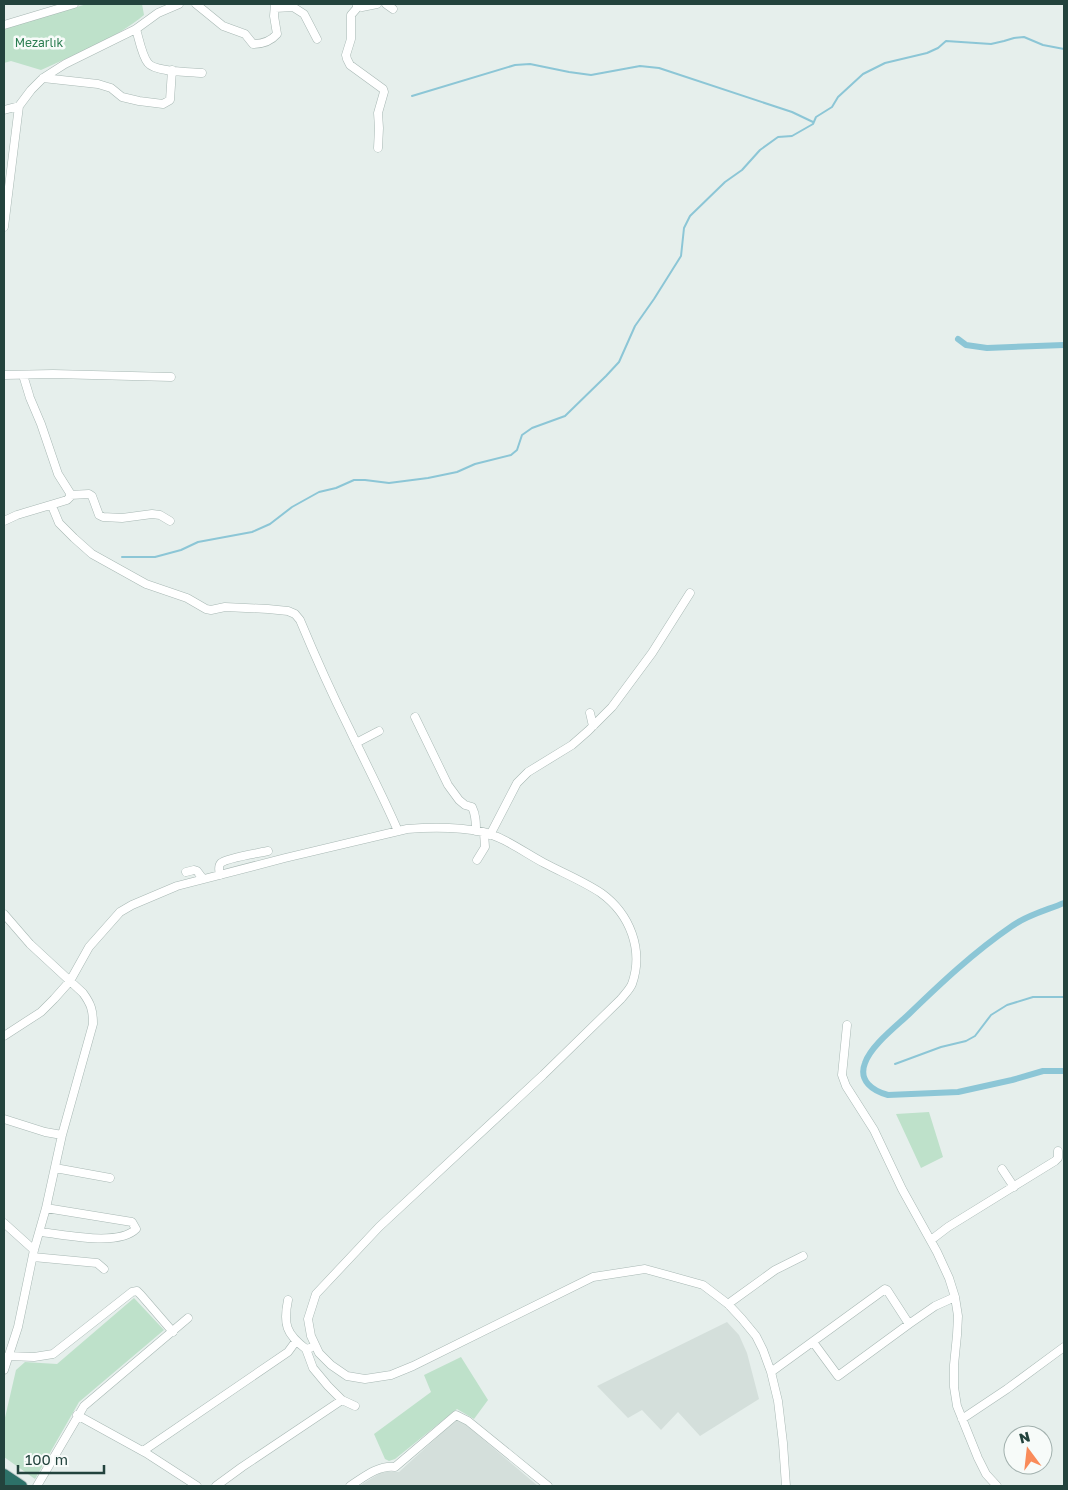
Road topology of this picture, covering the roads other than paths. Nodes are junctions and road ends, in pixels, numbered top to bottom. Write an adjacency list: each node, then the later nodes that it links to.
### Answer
1 (74, 4): 12 (street)
2 (156, 4): 11 (street)
3 (179, 4): 11 (street)
4 (196, 4): 9 (street)
5 (377, 4): 8 (street)
6 (386, 4): 10 (street)
7 (293, 5): 9 (street); 14 (street)
8 (357, 5): 20 (street)
9 (275, 6)
10 (393, 9)
11 (158, 13): 13 (street)
12 (4, 25)
13 (136, 30): 15 (street); 17 (street)
14 (317, 38)
15 (172, 70): 16 (street); 17 (street)
16 (202, 73)
17 (43, 78): 18 (street)
18 (19, 106): 19 (street); 21 (street)
19 (4, 110)
20 (378, 148)
21 (4, 227)
22 (4, 375): 23 (street)
23 (23, 375): 24 (street); 25 (street)
24 (171, 377)
25 (70, 495): 26 (street); 28 (street)
26 (52, 506): 27 (street); 34 (street)
27 (4, 521)
28 (170, 521)
29 (690, 593): 32 (street)
30 (590, 713): 32 (street)
31 (415, 717): 36 (street)
32 (593, 726): 36 (street)
33 (379, 731): 34 (street)
34 (356, 743): 35 (street)
35 (398, 831): 36 (street); 40 (street)
36 (483, 833): 38 (street); 68 (street)
37 (268, 851): 40 (street)
38 (477, 860)
39 (186, 872): 41 (street)
40 (220, 875): 41 (street)
41 (203, 879): 43 (street)
42 (4, 914): 43 (street)
43 (70, 981): 45 (street); 47 (street)
44 (847, 1025): 56 (street)
45 (4, 1036)
46 (4, 1120): 47 (street)
47 (62, 1135): 49 (street)
48 (1058, 1151): 52 (street)
49 (55, 1168): 51 (street); 53 (street)
50 (1002, 1169): 52 (street)
51 (110, 1178)
52 (1014, 1187): 56 (street)
53 (46, 1208): 55 (street); 55 (street)
54 (4, 1224): 57 (street)
55 (40, 1232): 57 (street)
56 (930, 1240): 60 (street)
57 (33, 1253): 59 (street); 71 (street)
58 (803, 1256): 62 (street)
59 (104, 1269)
60 (955, 1297): 64 (street); 77 (street)
61 (288, 1300): 66 (street)
62 (728, 1304): 68 (street); 73 (street)
63 (188, 1318): 65 (street)
64 (909, 1324): 67 (street); 67 (street)
65 (173, 1332): 71 (street); 76 (street)
66 (296, 1341): 70 (street); 78 (street)
67 (813, 1342): 73 (street)
68 (316, 1346): 70 (street)
69 (1064, 1347): 77 (street)
70 (306, 1348): 74 (street)
71 (8, 1356): 72 (street)
72 (4, 1369)
73 (771, 1372): 86 (street)
74 (342, 1400): 75 (street); 83 (street)
75 (355, 1406)
76 (77, 1415): 78 (street); 81 (street)
77 (962, 1419): 87 (street)
78 (142, 1451): 82 (street)
79 (4, 1474): 80 (highway)
80 (22, 1486)
81 (37, 1486)
82 (197, 1486)
83 (216, 1486)
84 (350, 1486): 85 (street)
85 (548, 1486)
86 (786, 1486)
87 (997, 1486)

